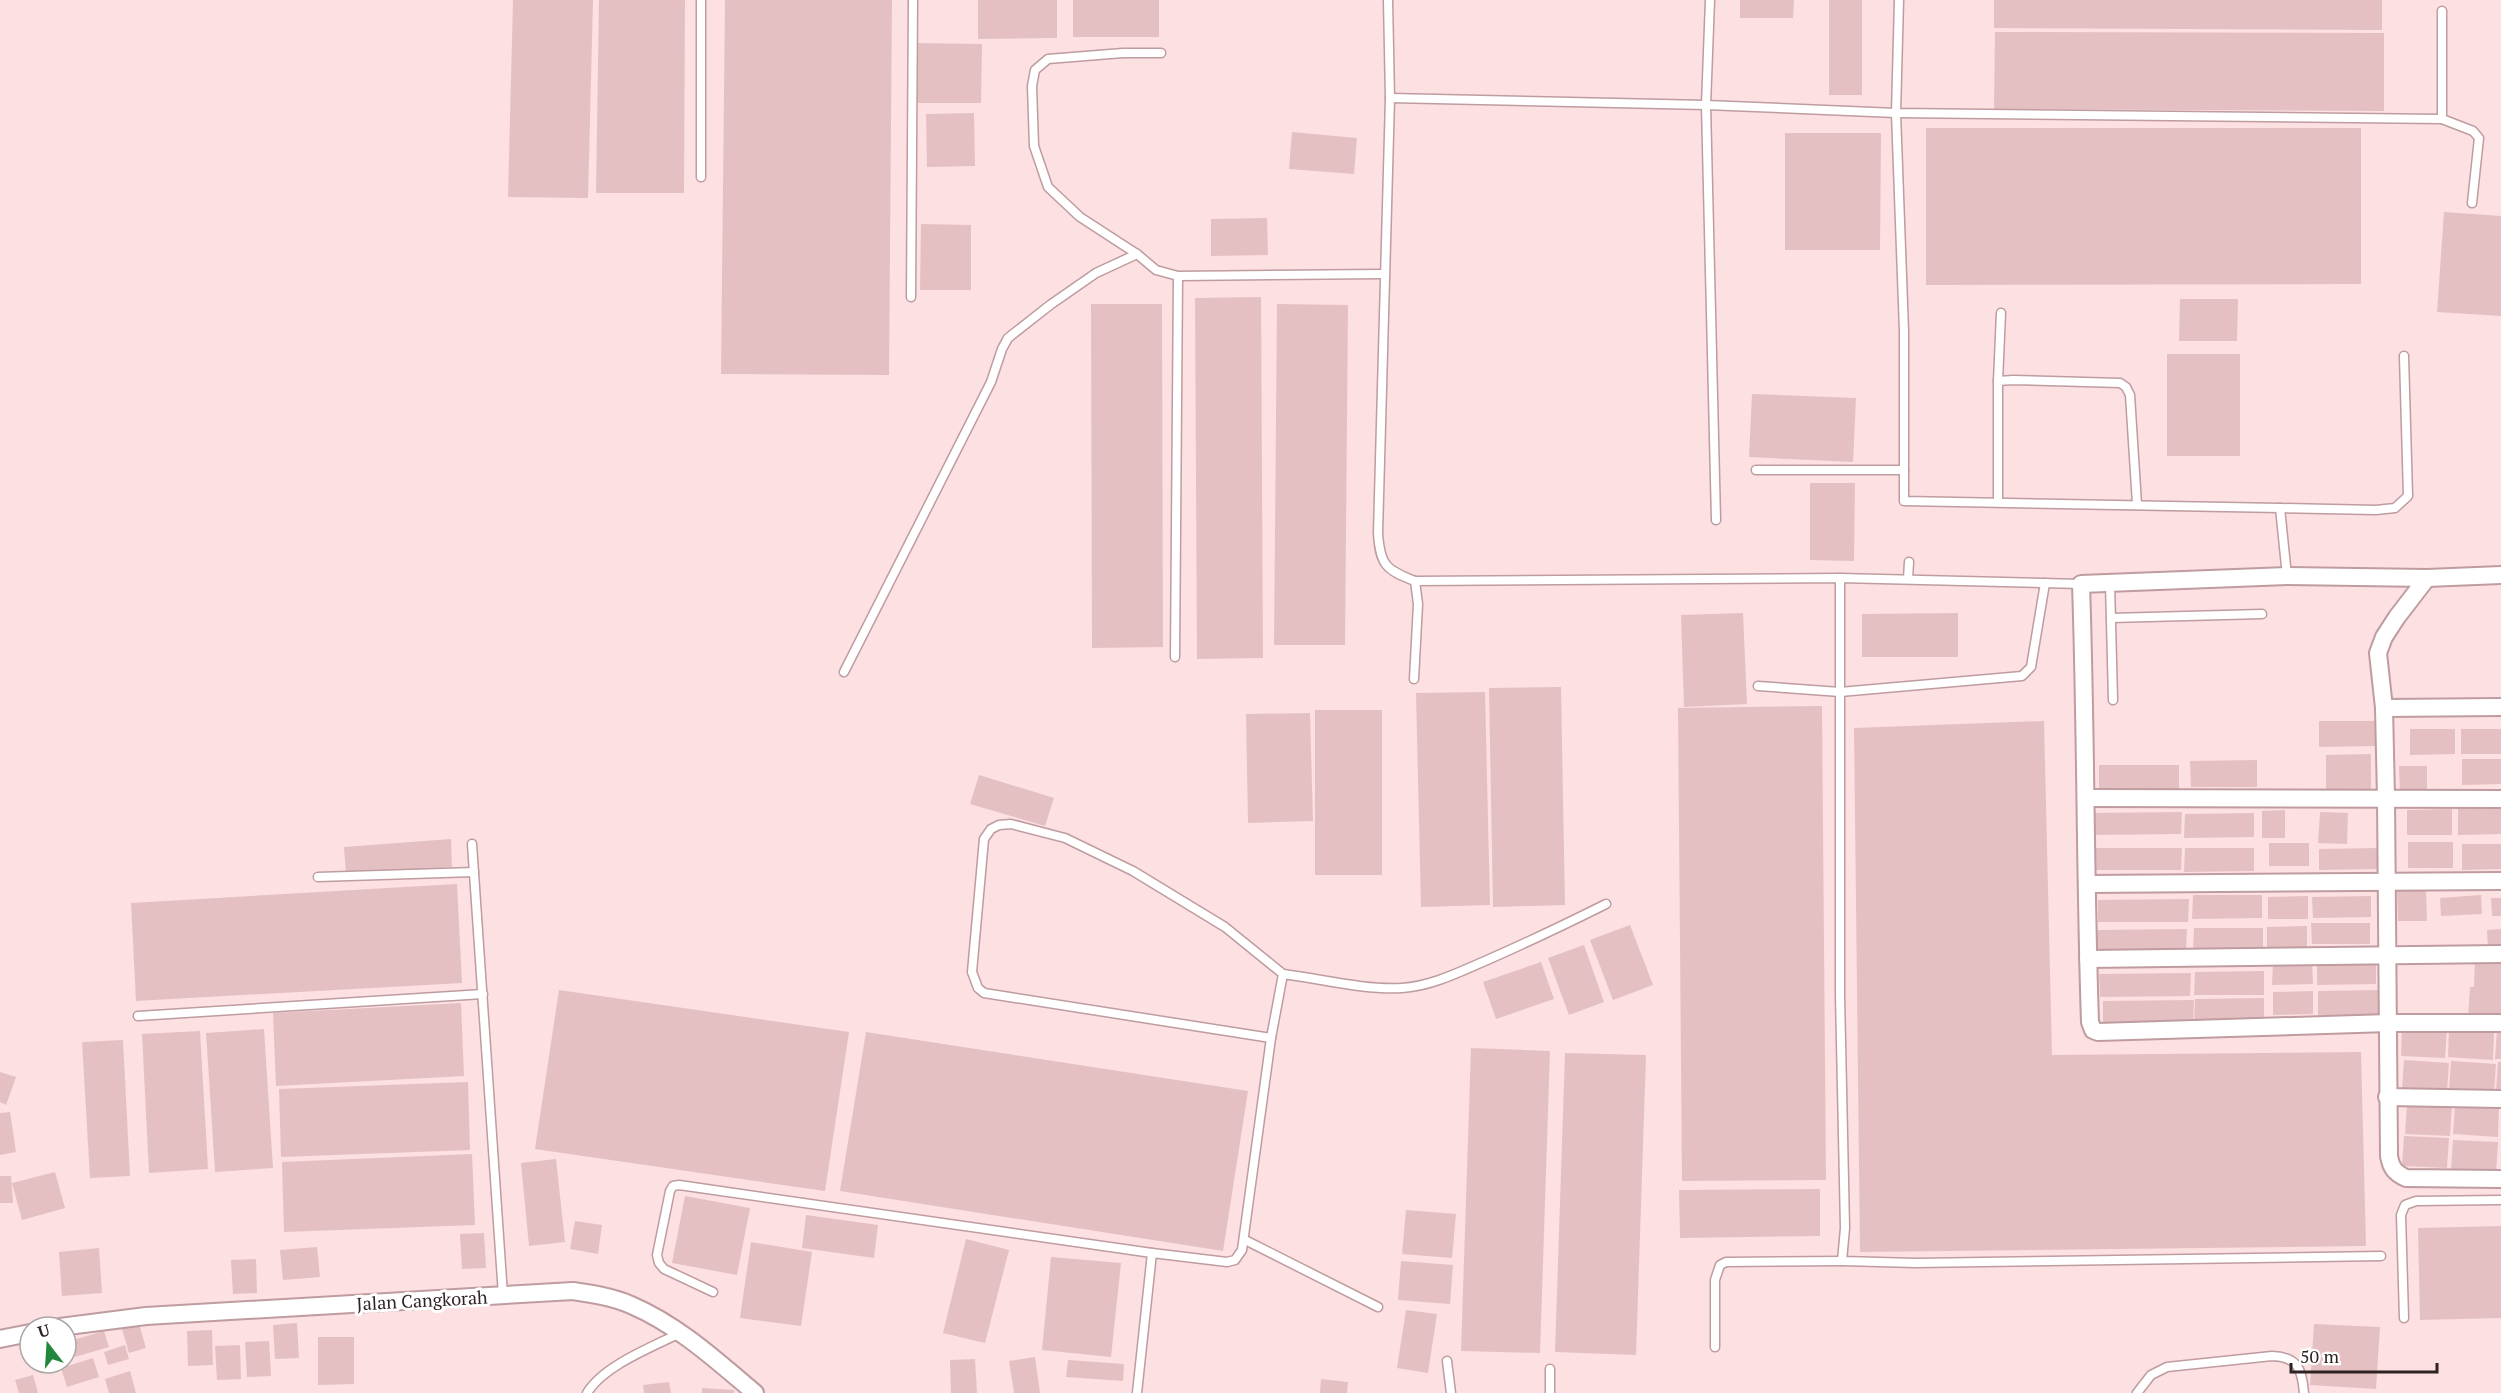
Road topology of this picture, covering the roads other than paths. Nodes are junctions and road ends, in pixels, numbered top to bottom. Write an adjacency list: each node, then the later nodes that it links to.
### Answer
1 (701, 0): 12 (lane)
2 (913, 0): 17 (lane)
3 (1389, 0): 8 (lane)
4 (1710, 0): 9 (lane)
5 (1899, 0): 10 (lane)
6 (2442, 11): 11 (lane)
7 (1161, 53): 14 (lane)
8 (1390, 98): 9 (lane); 15 (lane)
9 (1706, 105): 10 (lane); 26 (lane)
10 (1896, 113): 11 (lane); 22 (lane)
11 (2442, 119): 13 (lane)
12 (701, 177)
13 (2472, 203)
14 (1137, 254): 16 (lane); 40 (lane)
15 (1384, 274): 16 (lane); 33 (lane)
16 (1178, 276): 39 (lane)
17 (911, 297)
18 (2001, 313): 20 (lane)
19 (2404, 356): 25 (lane)
20 (1998, 381): 23 (lane); 24 (lane)
21 (1756, 470): 22 (lane)
22 (1904, 470): 23 (lane)
23 (1998, 502): 24 (lane)
24 (2137, 504): 25 (lane)
25 (2280, 508): 29 (lane)
26 (1716, 520)
27 (1909, 562): 32 (lane)
28 (2501, 575): 31 (street)
29 (2287, 576): 31 (street); 35 (street)
30 (1840, 578): 32 (lane); 33 (lane); 43 (lane)
31 (2427, 578): 46 (street)
32 (1908, 579): 34 (lane)
33 (1415, 581): 41 (lane)
34 (2045, 583): 36 (lane); 43 (lane)
35 (2110, 583): 36 (street); 38 (lane)
36 (2081, 584): 47 (street)
37 (2262, 614): 38 (lane)
38 (2111, 618): 44 (lane)
39 (1175, 657)
40 (844, 672)
41 (1414, 679)
42 (1758, 686): 43 (lane)
43 (1840, 692): 73 (lane)
44 (2113, 700)
45 (2501, 707): 46 (street)
46 (2384, 708): 48 (street)
47 (2087, 798): 48 (street); 55 (street)
48 (2386, 798): 49 (street); 53 (street)
49 (2501, 799)
50 (472, 844): 51 (lane)
51 (474, 872): 52 (lane); 61 (lane)
52 (318, 877)
53 (2386, 881): 54 (street); 55 (street); 58 (street)
54 (2501, 881)
55 (2087, 884): 59 (street)
56 (1606, 904): 60 (lane)
57 (2501, 954): 58 (street)
58 (2387, 956): 59 (street); 63 (street)
59 (2088, 959): 63 (street)
60 (1283, 974): 65 (lane); 65 (lane)
61 (483, 994): 62 (lane); 75 (lane)
62 (138, 1016)
63 (2389, 1023): 64 (street); 66 (street)
64 (2501, 1023)
65 (1271, 1038): 70 (lane)
66 (2387, 1097): 67 (street); 68 (street)
67 (2501, 1099)
68 (2501, 1179)
69 (2501, 1200): 77 (lane)
70 (1245, 1240): 71 (lane); 76 (lane)
71 (1152, 1253): 74 (lane); 87 (lane)
72 (2381, 1256): 73 (lane)
73 (1842, 1261): 82 (lane)
74 (713, 1292)
75 (503, 1295): 78 (street, Jalan Cangkorah); 79 (street, Jalan Cangkorah)
76 (1377, 1307)
77 (2404, 1318)
78 (78, 1325)
79 (681, 1332): 85 (lane); 86 (street, Jalan Cangkorah)
80 (18, 1335): 81 (street)
81 (0, 1339)
82 (1715, 1347)
83 (1447, 1361): 88 (lane)
84 (1550, 1369): 89 (lane)
85 (587, 1393)
86 (755, 1393)
87 (1137, 1393)
88 (1450, 1393)
89 (1550, 1393)
90 (2137, 1393): 91 (lane)
91 (2304, 1393)

